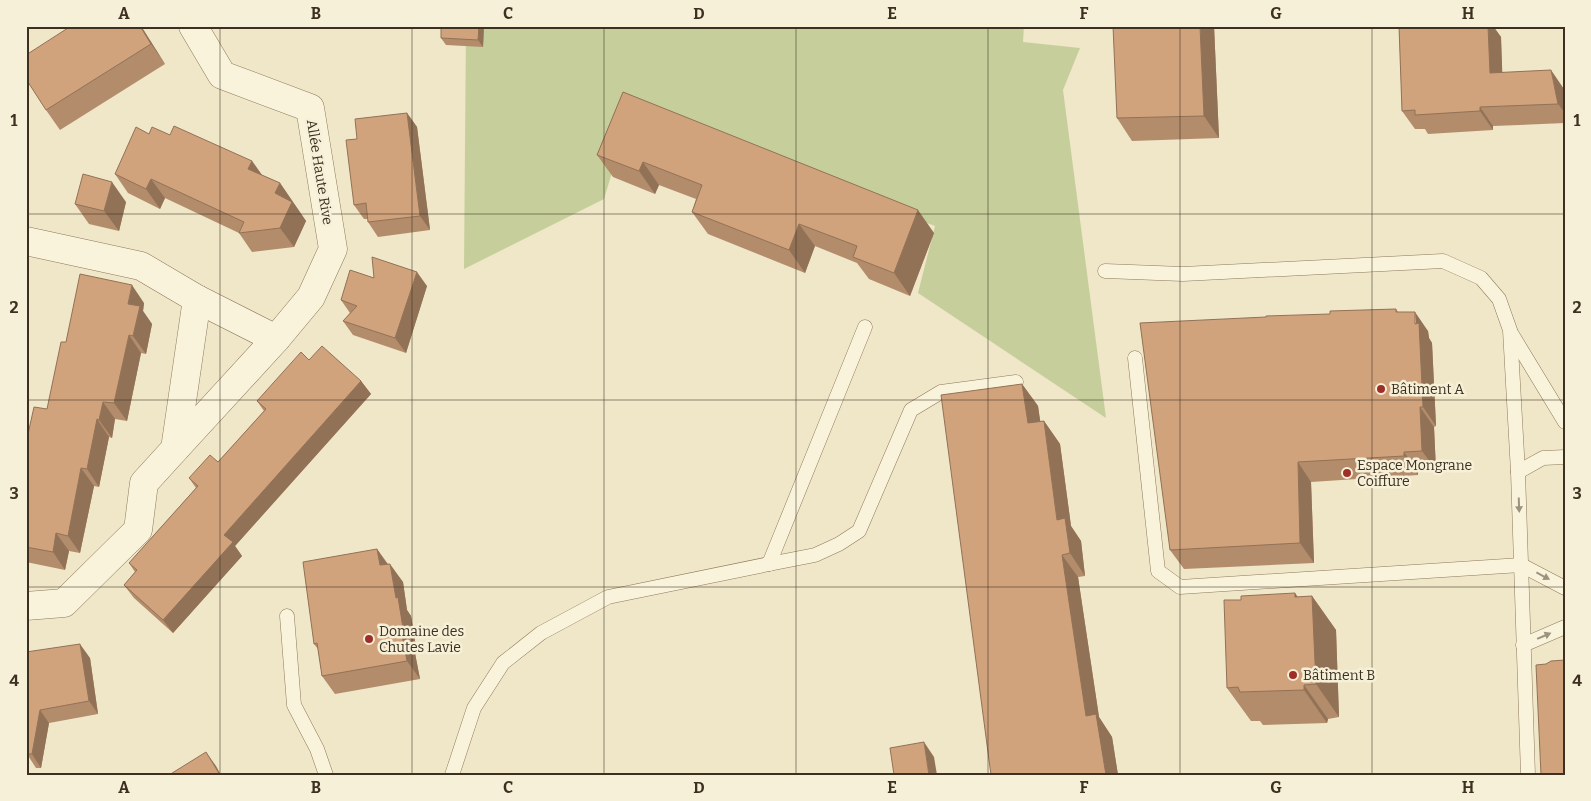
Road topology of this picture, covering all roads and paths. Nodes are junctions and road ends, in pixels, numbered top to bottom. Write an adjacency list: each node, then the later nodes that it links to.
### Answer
1 (193, 26): 7 (street, Allée Haute Rive)
2 (26, 240): 4 (street)
3 (1105, 270): 6 (lane)
4 (197, 299): 7 (street); 11 (street)
5 (865, 327): 14 (lane)
6 (1510, 330): 10 (lane); 13 (lane)
7 (276, 339): 11 (street, Allée Haute Rive)
8 (1135, 358): 15 (lane)
9 (1016, 382): 14 (lane)
10 (1565, 422)
11 (175, 449): 17 (street, Allée Haute Rive)
12 (1565, 457): 13 (lane)
13 (1518, 472): 15 (lane, one-way to 15)
14 (769, 564): 24 (lane)
15 (1521, 565): 16 (lane, one-way to 16); 20 (lane)
16 (1565, 588)
17 (26, 606)
18 (288, 616): 23 (lane)
19 (1565, 627): 20 (lane, one-way to 19)
20 (1523, 645): 22 (lane)
21 (1541, 686): 22 (lane)
22 (1525, 687): 25 (lane)
23 (326, 775)
24 (452, 775)
25 (1528, 775)

